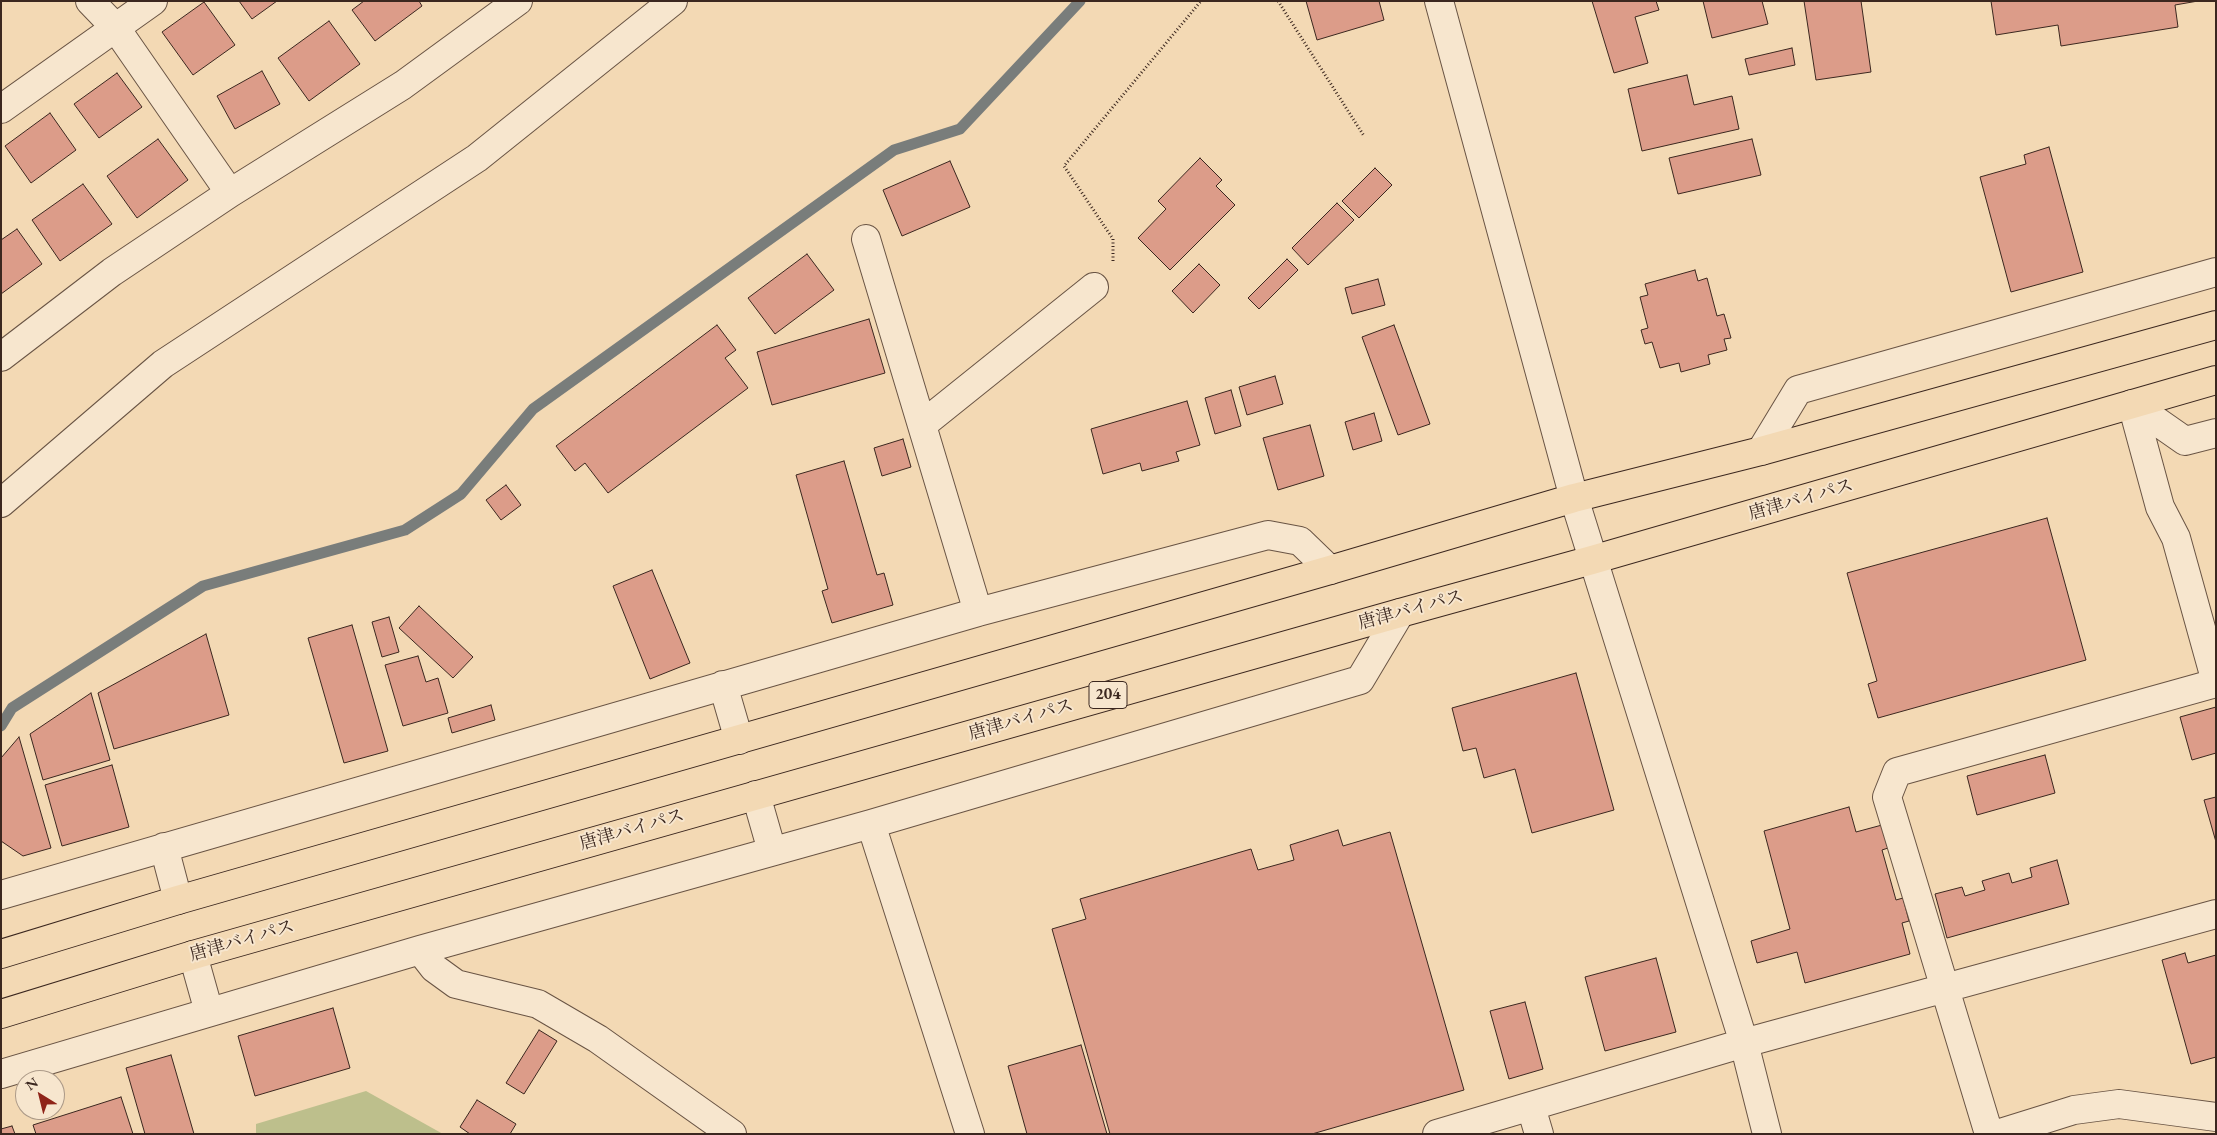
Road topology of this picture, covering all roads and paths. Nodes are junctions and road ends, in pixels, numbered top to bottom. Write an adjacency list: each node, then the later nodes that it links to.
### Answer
1 (90, 1): 8 (street)
2 (153, 1): 8 (street)
3 (518, 1): 11 (street)
4 (673, 1): 23 (street)
5 (1201, 1): 14 (path)
6 (1278, 1): 10 (path)
7 (1439, 1): 22 (street)
8 (115, 27): 9 (street); 11 (street)
9 (1, 109)
10 (1364, 136)
11 (230, 193): 16 (street)
12 (866, 239): 19 (street)
13 (2216, 272): 21 (street)
14 (1094, 287): 19 (street)
15 (2216, 325): 21 (highway)
16 (1, 357)
17 (2216, 380): 18 (highway, 唐津バイパス / 204)
18 (2132, 404): 20 (street); 24 (highway, 唐津バイパス / 204); 28 (street)
19 (922, 425): 26 (street)
20 (2216, 433)
21 (1761, 451): 22 (highway)
22 (1574, 498): 24 (street); 25 (highway)
23 (1, 503)
24 (1592, 560): 27 (highway, 唐津バイパス / 204); 44 (street)
25 (1330, 570): 26 (street); 30 (highway)
26 (978, 612): 29 (street)
27 (1400, 612): 31 (highway, 唐津バイパス / 204); 32 (street)
28 (2216, 682): 41 (street)
29 (723, 685): 30 (street); 33 (street)
30 (739, 740): 36 (highway)
31 (756, 795): 34 (street); 40 (highway, 唐津バイパス / 204)
32 (871, 824): 34 (street); 49 (street)
33 (164, 847): 35 (street); 36 (street)
34 (772, 851): 38 (street)
35 (1, 895)
36 (178, 900): 39 (highway)
37 (2216, 914): 41 (street)
38 (420, 950): 42 (street); 48 (street)
39 (1, 954)
40 (193, 955): 42 (street); 43 (highway, 唐津バイパス / 204)
41 (1944, 988): 44 (street); 53 (street)
42 (209, 1012): 45 (street)
43 (1, 1014)
44 (1744, 1043): 46 (street); 52 (street)
45 (1, 1074)
46 (1531, 1107): 50 (street); 51 (street)
47 (2216, 1117): 54 (street)
48 (732, 1134)
49 (970, 1134)
50 (1438, 1134)
51 (1539, 1134)
52 (1767, 1134)
53 (1989, 1134)
54 (1997, 1134)

